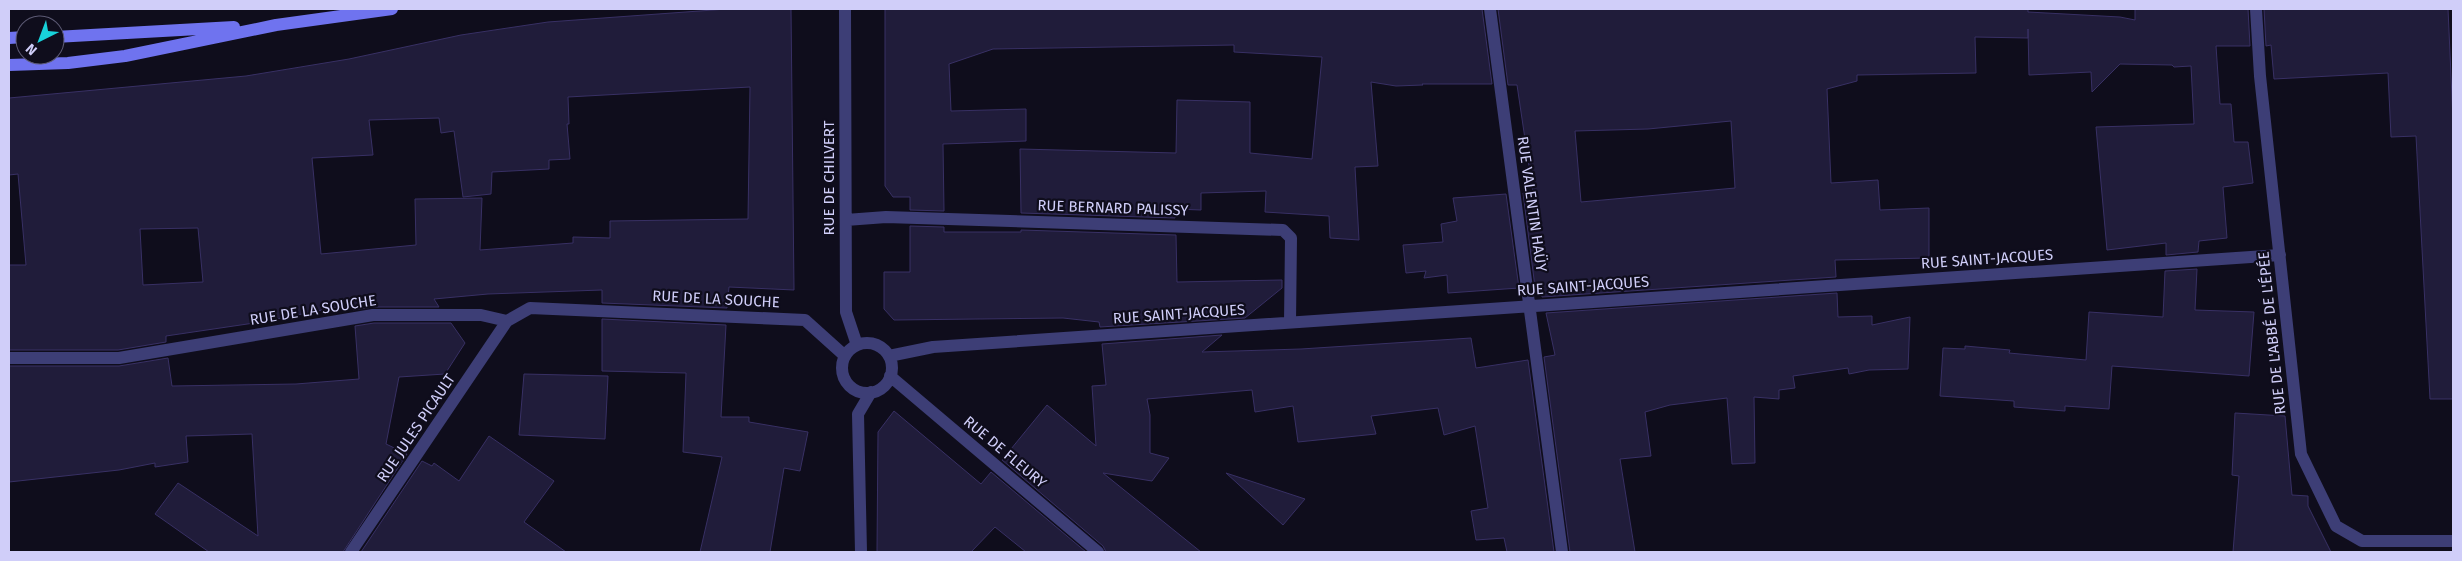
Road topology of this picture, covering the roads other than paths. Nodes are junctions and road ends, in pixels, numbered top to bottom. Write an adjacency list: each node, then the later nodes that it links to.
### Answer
1 (392, 9): 5 (main road)
2 (845, 9): 8 (street, RUE DE CHILVERT)
3 (1490, 9): 10 (street, RUE VALENTIN HAÜY)
4 (2256, 9): 9 (street, RUE DE L'ABBÉ DE L'ÉPÉE)
5 (276, 25): 6 (main road); 7 (main road)
6 (65, 36)
7 (9, 65)
8 (846, 220): 12 (street, RUE BERNARD PALISSY); 13 (street, RUE DE CHILVERT)
9 (2280, 255): 10 (street, RUE SAINT-JACQUES); 19 (street, RUE DE L'ABBÉ DE L'ÉPÉE)
10 (1529, 307): 12 (street, RUE SAINT-JACQUES); 23 (street, RUE VALENTIN HAÜY)
11 (507, 321): 14 (street, RUE DE LA SOUCHE); 16 (street, RUE DE LA SOUCHE); 20 (street, RUE JULES PICAULT)
12 (1290, 322): 15 (street, RUE SAINT-JACQUES)
13 (856, 345): 14 (street); 15 (street)
14 (845, 356): 18 (street)
15 (889, 356): 17 (street)
16 (9, 358)
17 (890, 376): 18 (street); 22 (street, RUE DE FLEURY)
18 (871, 392): 21 (street)
19 (2453, 541)
20 (350, 552)
21 (861, 552)
22 (1098, 552)
23 (1562, 552)

